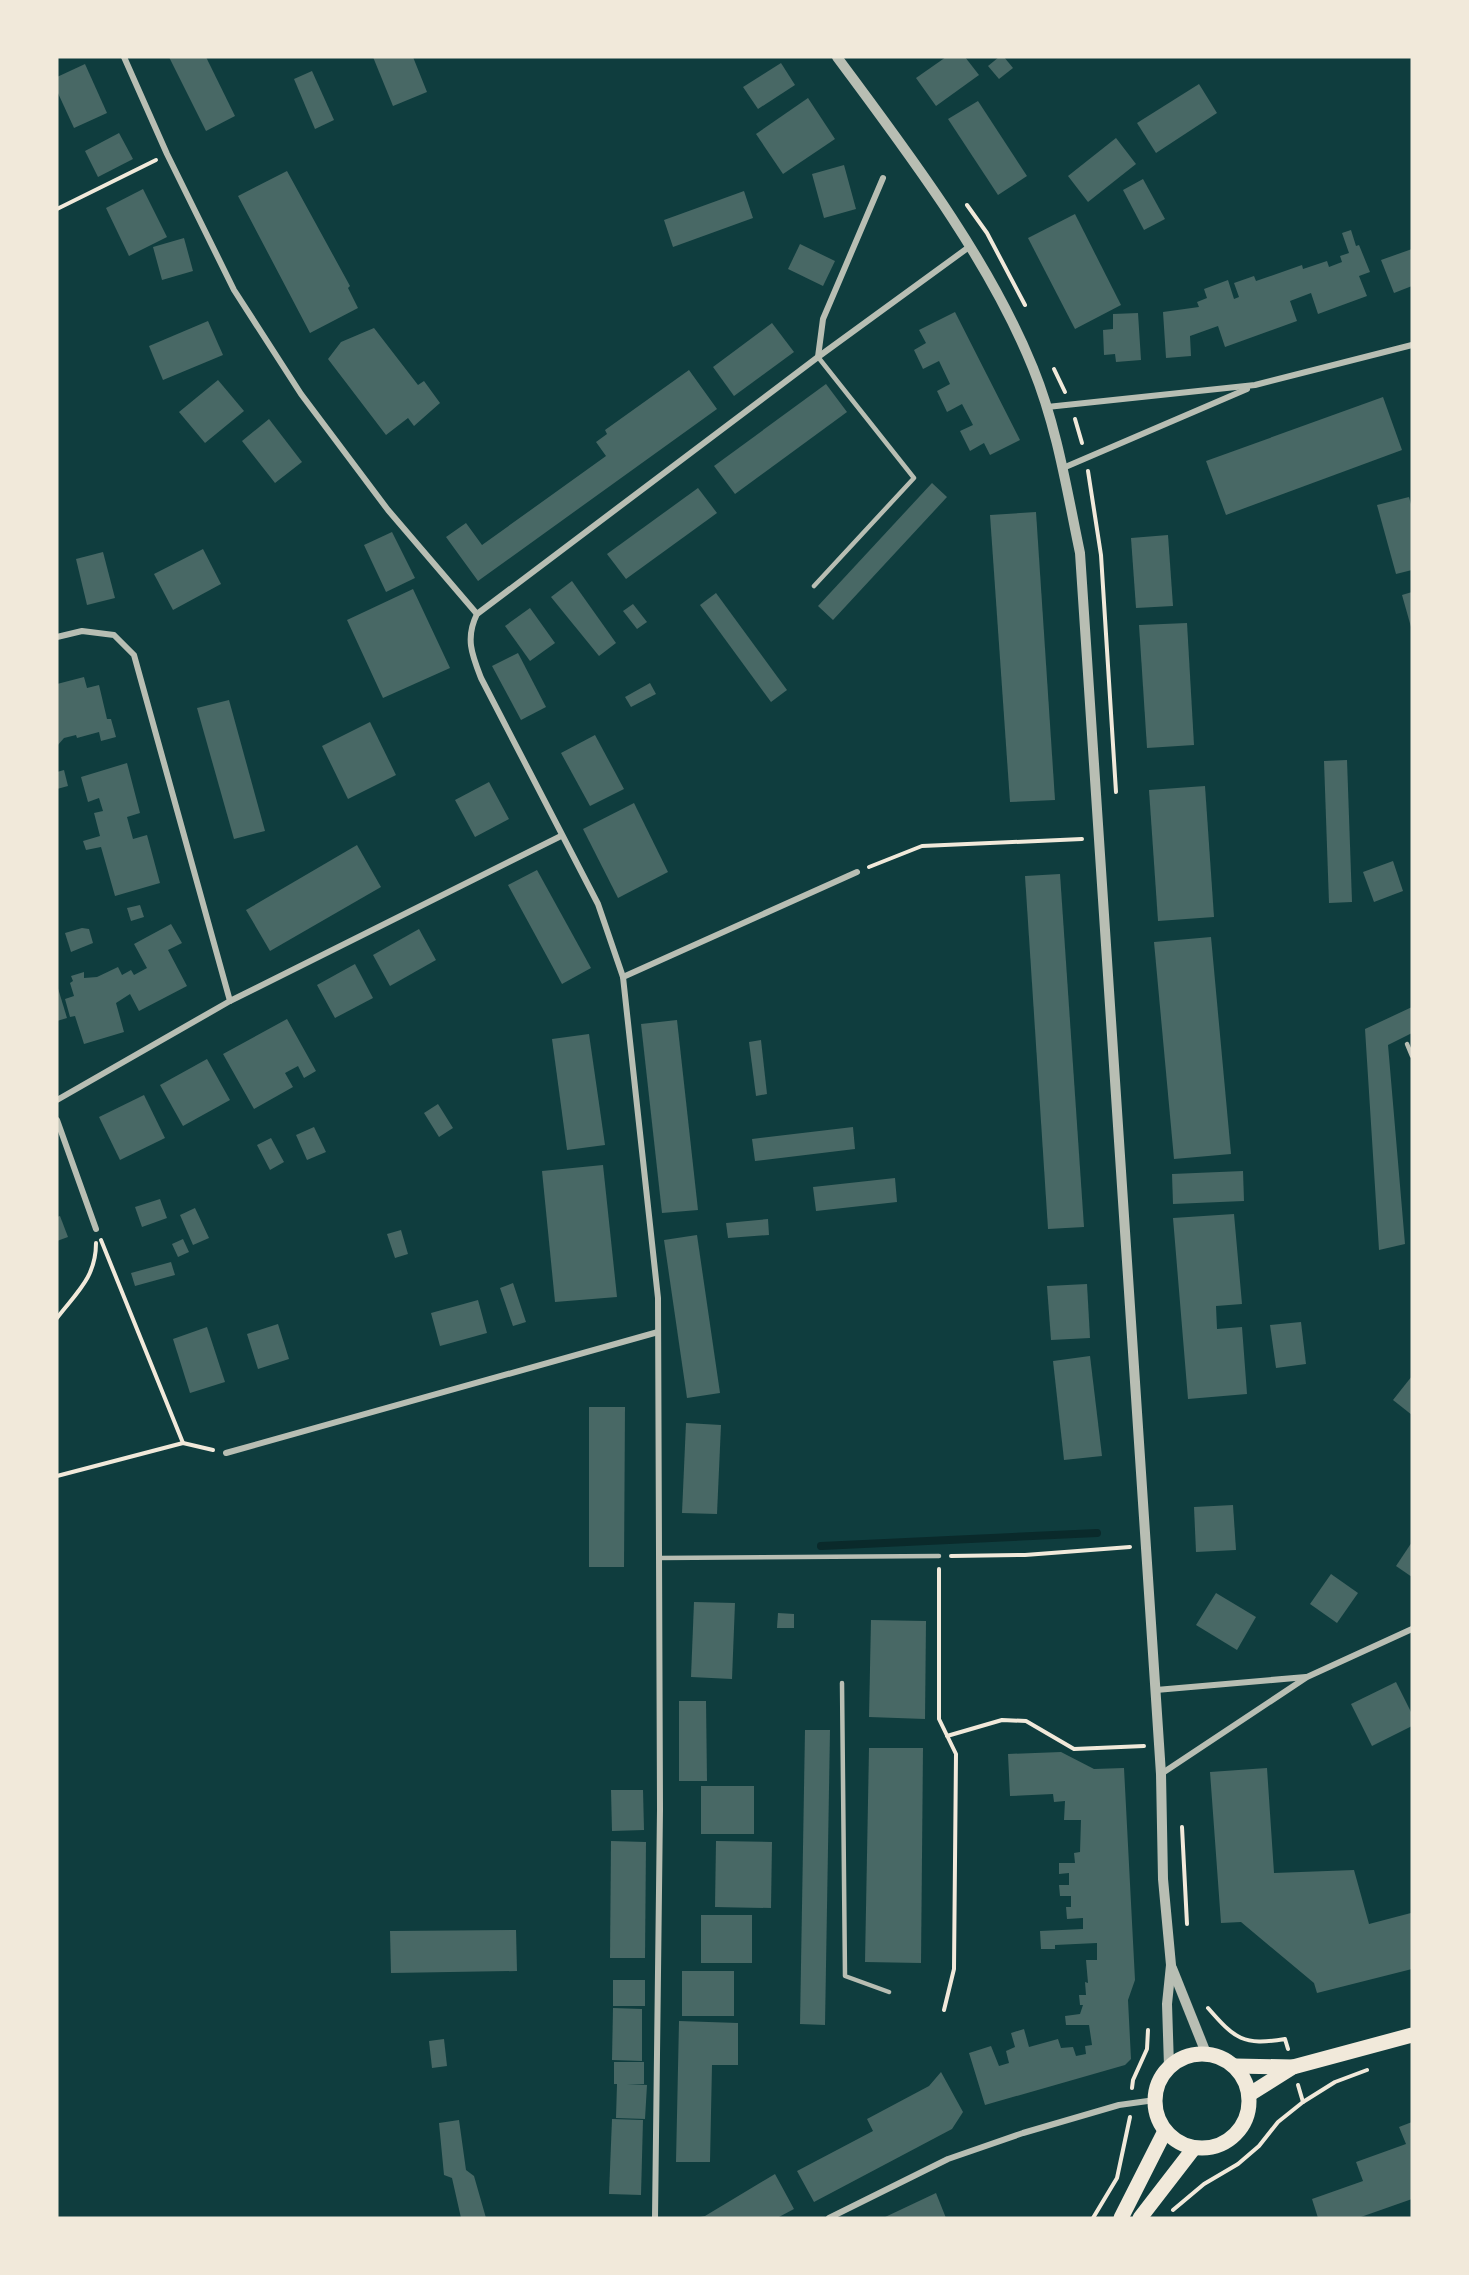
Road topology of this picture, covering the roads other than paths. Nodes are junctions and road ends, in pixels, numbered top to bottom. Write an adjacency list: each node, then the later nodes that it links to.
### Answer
1 (124, 57): 11 (street)
2 (837, 57): 4 (street)
3 (883, 178): 6 (street)
4 (969, 247): 6 (street); 8 (street)
5 (1412, 345): 7 (street)
6 (818, 357): 10 (lane); 11 (street)
7 (1255, 385): 8 (street); 9 (street)
8 (1047, 407): 9 (street)
9 (1063, 468): 29 (street)
10 (814, 586)
11 (477, 614): 13 (street)
12 (57, 637): 16 (street)
13 (561, 836): 15 (street); 16 (street)
14 (857, 872): 15 (street)
15 (623, 977): 22 (street)
16 (230, 1001): 19 (street)
17 (1407, 1044): 18 (lane)
18 (1412, 1056)
19 (57, 1100)
20 (57, 1120): 21 (street)
21 (96, 1229)
22 (658, 1332): 23 (street); 25 (street)
23 (225, 1453)
24 (939, 1556): 25 (lane)
25 (659, 1557): 42 (street)
26 (1412, 1629): 27 (street)
27 (1307, 1677): 29 (street); 30 (street)
28 (842, 1683): 32 (lane)
29 (1156, 1690): 30 (street)
30 (1161, 1774): 31 (street)
31 (1171, 1965): 34 (street); 35 (street)
32 (890, 1992)
33 (1412, 2035): 37 (main road)
34 (1206, 2053): 35 (main road); 36 (main road)
35 (1169, 2066): 39 (main road)
36 (1234, 2066): 37 (main road); 38 (main road)
37 (1293, 2067): 38 (main road)
38 (1250, 2094): 41 (main road)
39 (1155, 2100): 40 (main road); 43 (street)
40 (1165, 2131): 41 (main road); 44 (main road)
41 (1194, 2148): 45 (main road)
42 (656, 2218)
43 (829, 2218)
44 (1121, 2218)
45 (1140, 2218)

